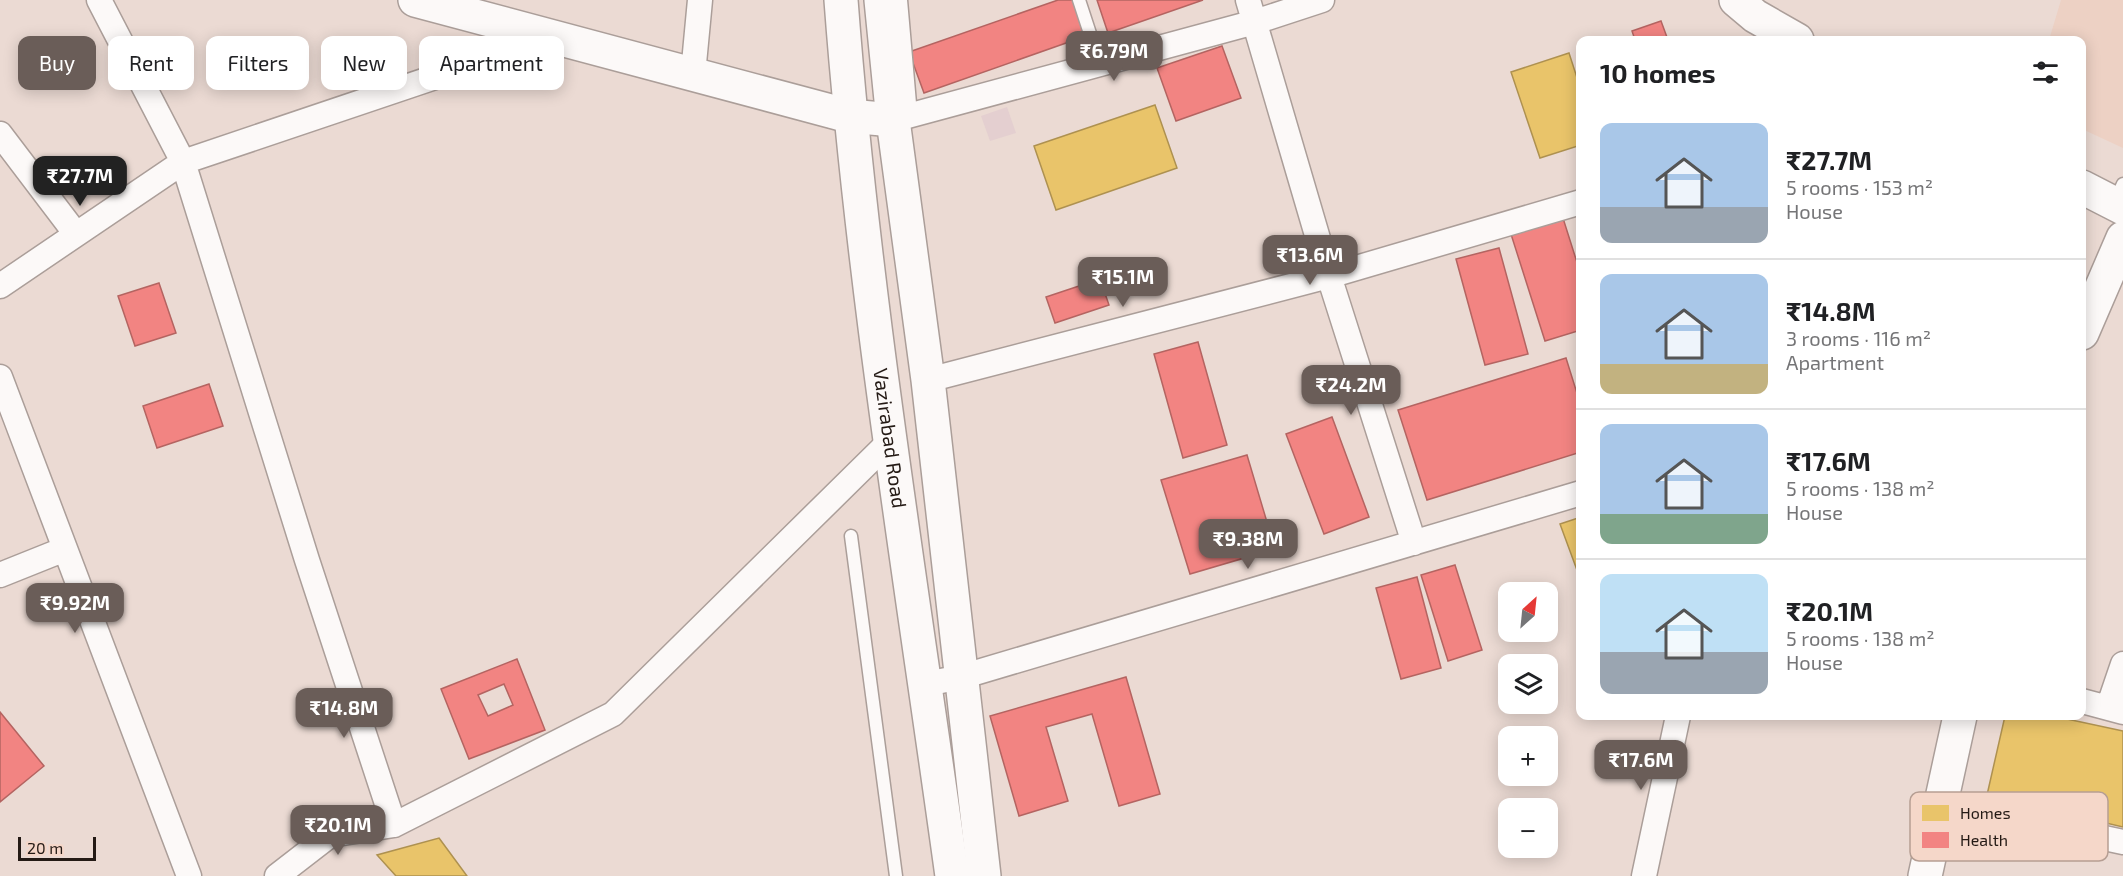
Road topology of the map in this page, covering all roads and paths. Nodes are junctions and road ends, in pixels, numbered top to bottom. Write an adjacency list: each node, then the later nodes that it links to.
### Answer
1 (99, 0): 20 (street)
2 (415, 0): 11 (main road)
3 (700, 0): 15 (street)
4 (841, 0): 17 (main road, Vazirabad Road)
5 (881, 0): 18 (main road, Vazirabad Road)
6 (901, 0): 18 (lane)
7 (1079, 0): 14 (lane)
8 (1322, 0): 10 (street)
9 (1736, 0): 12 (main road)
10 (1251, 11): 14 (street); 28 (street)
11 (550, 36)
12 (1790, 36)
13 (564, 40): 15 (main road)
14 (1101, 64): 18 (street)
15 (693, 74): 17 (main road)
16 (419, 82): 20 (street)
17 (849, 116): 18 (main road); 27 (main road, Vazirabad Road)
18 (902, 118): 26 (main road, Vazirabad Road)
19 (0, 134): 24 (street)
20 (183, 162): 24 (street); 47 (street)
21 (2086, 188): 22 (main road)
22 (2120, 198)
23 (1576, 203): 28 (street)
24 (76, 234): 29 (street)
25 (2123, 238): 30 (main road)
26 (913, 260): 27 (main road); 32 (main road, Vazirabad Road)
27 (869, 266): 33 (main road, Vazirabad Road)
28 (1329, 276): 32 (street); 36 (street)
29 (0, 286)
30 (2086, 324)
31 (0, 377): 37 (street)
32 (928, 380): 40 (main road, Vazirabad Road)
33 (891, 440): 41 (main road, Vazirabad Road); 47 (street)
34 (1576, 494): 36 (street)
35 (851, 536): 53 (lane)
36 (1414, 543): 40 (street)
37 (65, 549): 38 (street); 51 (street)
38 (0, 575)
39 (2123, 664): 43 (street)
40 (961, 677): 41 (street); 55 (main road, Vazirabad Road)
41 (926, 684): 54 (main road, Vazirabad Road)
42 (2086, 702): 43 (street)
43 (2115, 710)
44 (1677, 720): 56 (street)
45 (1956, 720): 46 (main road)
46 (1943, 792)
47 (394, 825): 52 (street)
48 (2108, 839): 49 (street)
49 (2123, 842)
50 (1927, 861): 57 (main road)
51 (189, 876)
52 (277, 876)
53 (896, 876)
54 (952, 876)
55 (984, 876)
56 (1644, 876)
57 (1924, 876)

